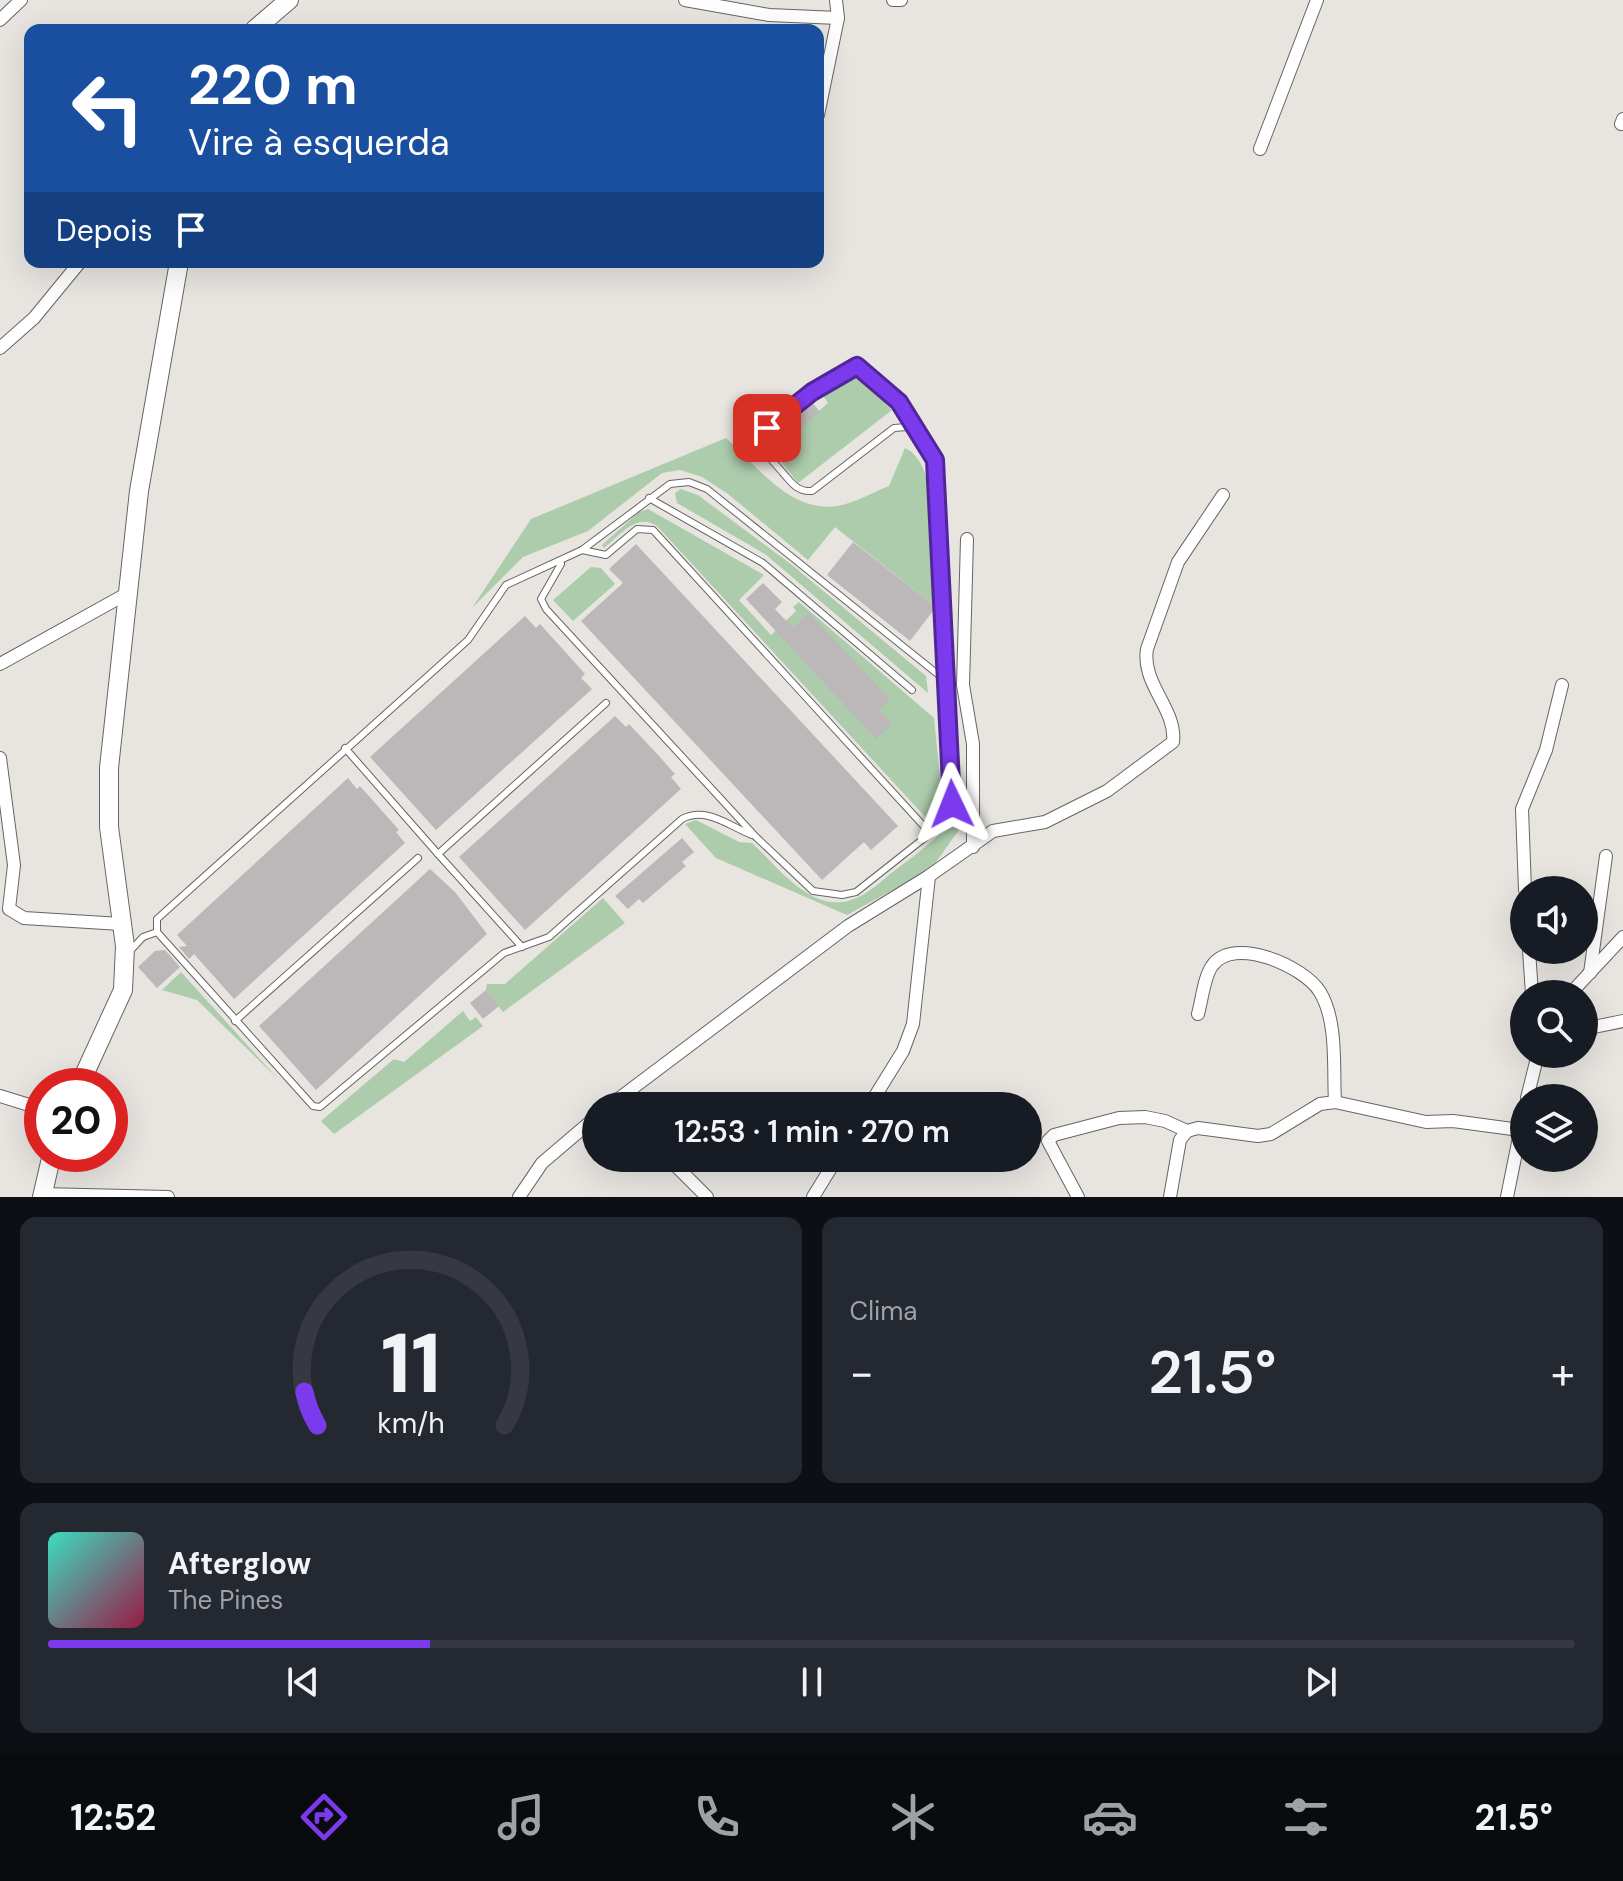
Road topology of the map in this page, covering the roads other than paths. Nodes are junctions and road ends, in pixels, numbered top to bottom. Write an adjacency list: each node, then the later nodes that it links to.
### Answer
1 (21, 0): 10 (street)
2 (289, 0): 11 (street)
3 (685, 0): 8 (street)
4 (836, 0): 9 (street)
5 (893, 0): 6 (street)
6 (901, 0)
7 (1317, 0): 13 (street)
8 (736, 5): 9 (street)
9 (838, 18): 12 (street)
10 (0, 20)
11 (261, 24)
12 (824, 86)
13 (1260, 149)
14 (75, 268): 16 (street)
15 (178, 268): 23 (street)
16 (0, 348)
17 (922, 435): 17 (lane); 25 (lane)
18 (1223, 495): 33 (street)
19 (649, 498): 21 (lane); 25 (lane); 27 (lane)
20 (967, 539): 33 (street)
21 (582, 550): 22 (lane); 31 (lane)
22 (562, 562): 29 (lane); 32 (lane)
23 (128, 593): 24 (street); 39 (street)
24 (0, 664)
25 (945, 680): 31 (lane)
26 (1562, 685): 38 (street)
27 (912, 690)
28 (606, 703): 34 (lane)
29 (345, 748): 34 (lane); 40 (lane)
30 (0, 758): 39 (street)
31 (931, 834): 32 (lane)
32 (756, 837): 42 (lane)
33 (973, 847): 37 (street)
34 (438, 854): 42 (lane)
35 (1606, 856): 44 (street)
36 (418, 858): 47 (lane)
37 (929, 876): 51 (street); 52 (street)
38 (1524, 876)
39 (121, 924): 43 (street)
40 (157, 932): 43 (lane); 47 (lane)
41 (1623, 937): 44 (street)
42 (522, 947): 47 (lane)
43 (125, 957): 50 (street)
44 (1590, 973): 45 (street)
45 (1583, 980)
46 (1198, 1014): 54 (street)
47 (235, 1021)
48 (1623, 1021): 49 (street)
49 (1598, 1026)
50 (87, 1068)
51 (629, 1092)
52 (878, 1092)
53 (0, 1096): 55 (street)
54 (1335, 1102): 57 (street); 58 (street)
55 (24, 1103)
56 (582, 1129): 65 (street)
57 (1510, 1129)
58 (1187, 1131): 68 (street); 69 (street)
59 (48, 1172): 63 (street)
60 (682, 1172): 66 (street)
61 (828, 1172): 67 (street)
62 (1512, 1172): 70 (street)
63 (42, 1196): 64 (street)
64 (168, 1197)
65 (519, 1197)
66 (707, 1197)
67 (813, 1197)
68 (1078, 1197)
69 (1170, 1197)
70 (1507, 1197)

